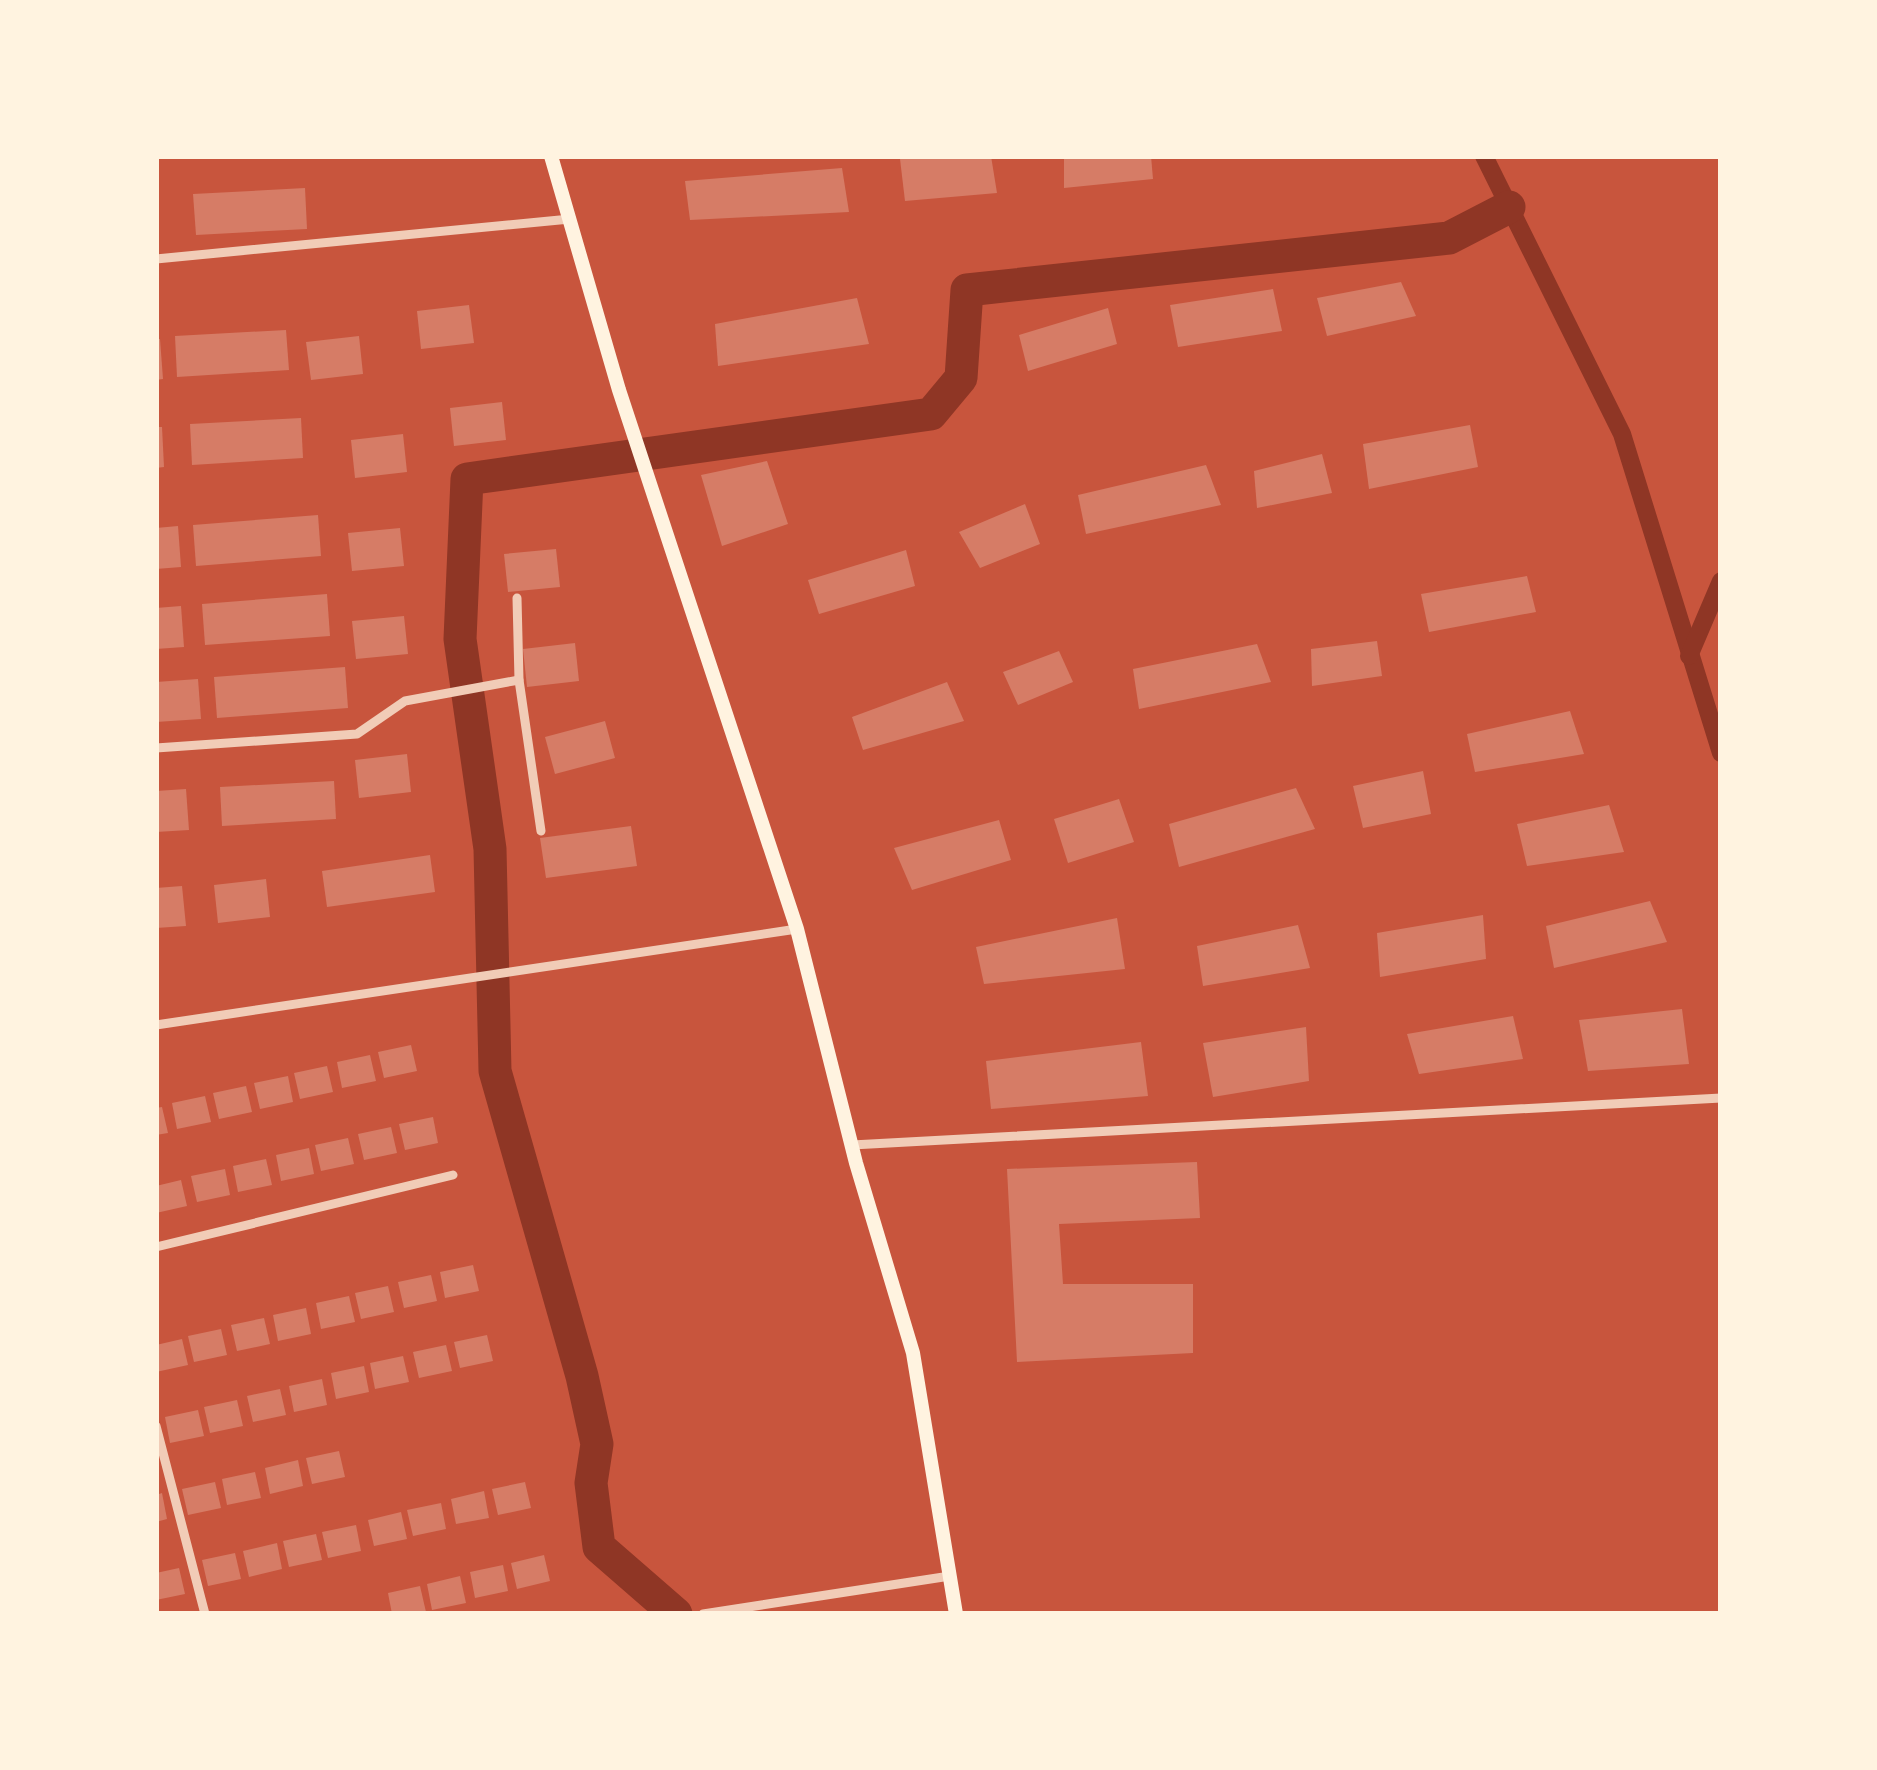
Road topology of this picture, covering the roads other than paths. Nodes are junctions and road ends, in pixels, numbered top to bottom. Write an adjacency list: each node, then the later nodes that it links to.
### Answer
1 (550, 156): 2 (main road)
2 (570, 219): 3 (street); 8 (main road)
3 (156, 259)
4 (517, 598): 5 (street)
5 (519, 680): 6 (street); 7 (street)
6 (156, 748)
7 (541, 831)
8 (796, 929): 9 (street); 11 (main road)
9 (156, 1024)
10 (1721, 1098): 11 (street)
11 (852, 1145): 15 (main road)
12 (453, 1175): 13 (street)
13 (156, 1247)
14 (156, 1426): 17 (street)
15 (950, 1576): 16 (street); 19 (main road)
16 (715, 1613): 18 (street)
17 (205, 1614)
18 (704, 1614)
19 (956, 1614)

